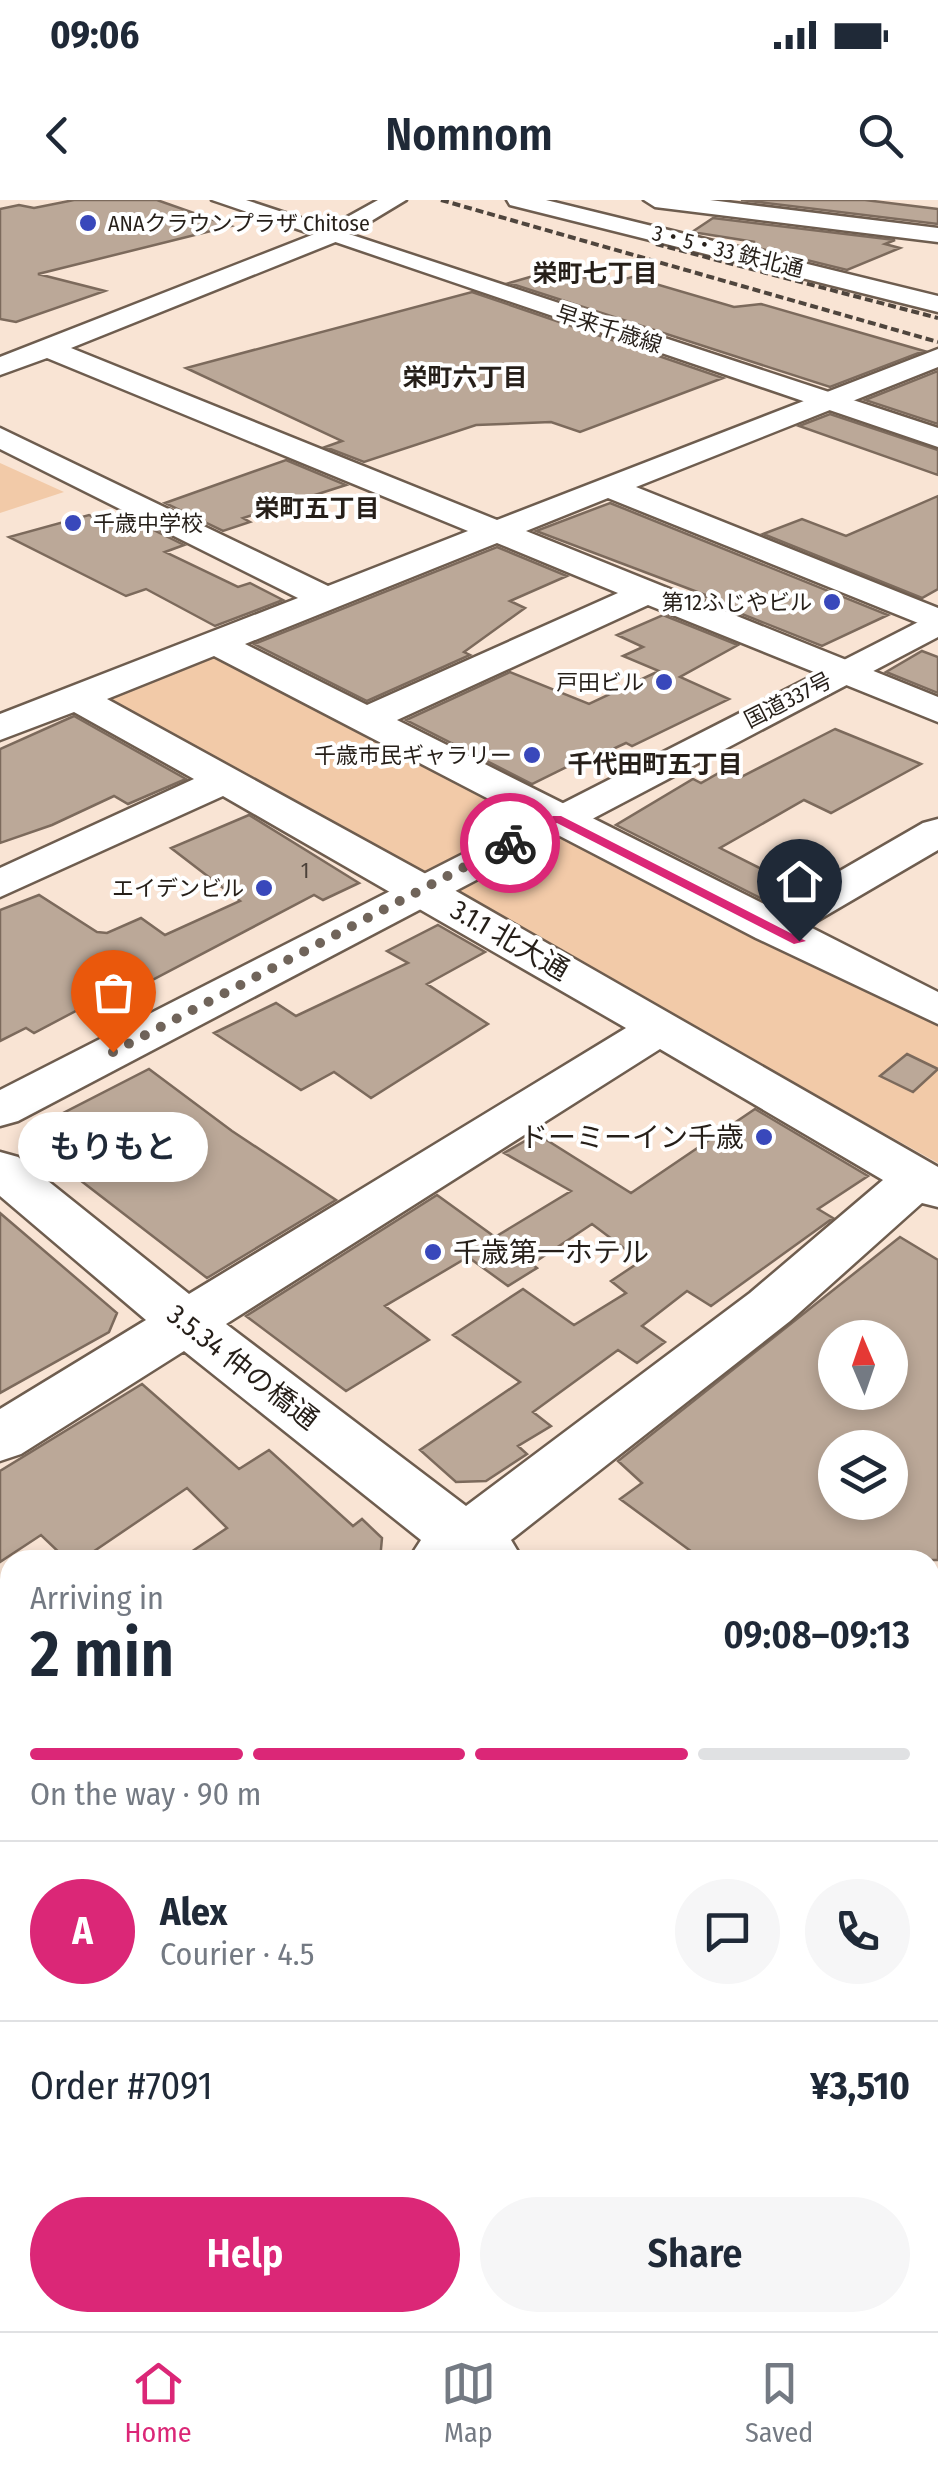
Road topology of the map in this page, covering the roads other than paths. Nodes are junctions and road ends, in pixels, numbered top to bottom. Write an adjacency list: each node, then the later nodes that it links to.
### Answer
1 (223, 200): 9 (main road, 早来千歳線)
2 (395, 200): 9 (main road)
3 (518, 200): 7 (main road, 3・5・33 鉄北通)
4 (619, 200): 7 (main road)
5 (656, 200): 8 (main road)
6 (860, 200): 8 (main road)
7 (594, 218): 11 (main road, 3・5・33 鉄北通)
8 (835, 222): 10 (main road); 11 (main road)
9 (330, 236): 13 (main road); 16 (main road, 早来千歳線)
10 (938, 236)
11 (750, 256): 12 (main road, 3・5・33 鉄北通)
12 (938, 304)
13 (49, 349): 15 (main road); 20 (main road)
14 (936, 357): 16 (main road)
15 (0, 367)
16 (824, 401): 18 (main road, 早来千歳線); 19 (main road)
17 (0, 437): 23 (main road)
18 (938, 438)
19 (605, 486): 20 (main road); 21 (main road)
20 (494, 530): 22 (main road); 23 (main road)
21 (740, 540): 22 (main road); 24 (main road)
22 (638, 589): 26 (main road); 29 (main road)
23 (323, 597): 25 (main road)
24 (938, 622): 26 (main road, 国道337号)
25 (214, 642): 27 (main road); 29 (main road)
26 (842, 672): 28 (main road); 32 (main road, 国道337号)
27 (77, 698): 30 (main road); 31 (main road, 3.1.1 北大通)
28 (938, 711)
29 (365, 720): 32 (main road)
30 (0, 728)
31 (224, 780): 34 (main road); 35 (main road, 3.1.1 北大通)
32 (557, 818): 35 (main road, 国道337号); 36 (main road)
33 (938, 832): 36 (main road)
34 (0, 884)
35 (420, 888): 38 (main road, 3.1.1 北大通); 39 (main road, 国道337号)
36 (772, 929): 37 (main road)
37 (938, 1010)
38 (661, 1027): 41 (main road, 3.1.1 北大通); 42 (main road)
39 (0, 1110)
40 (0, 1168): 42 (main road, 3.5.34 仲の橋通)
41 (928, 1184): 45 (main road)
42 (188, 1324): 43 (main road); 44 (main road, 3.5.34 仲の橋通)
43 (0, 1438)
44 (460, 1550)
45 (470, 1550)

